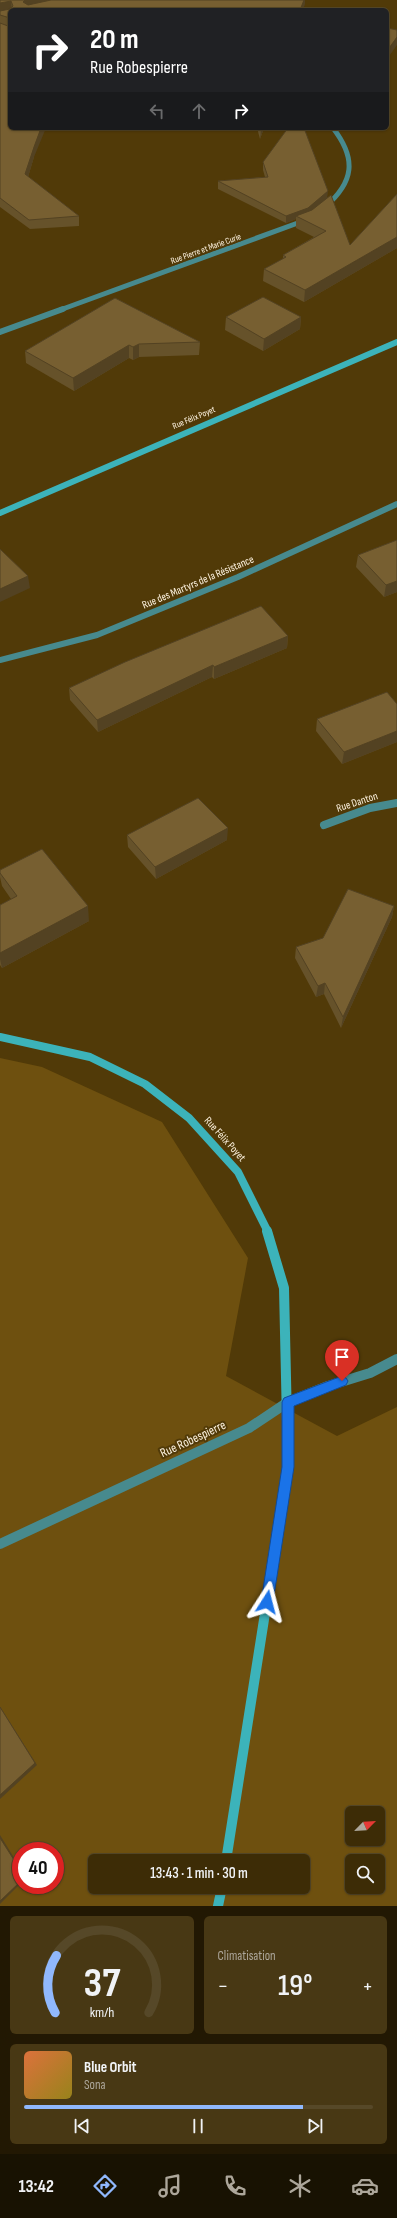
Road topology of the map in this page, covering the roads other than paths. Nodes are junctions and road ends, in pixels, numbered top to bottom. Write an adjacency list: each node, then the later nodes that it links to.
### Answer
1 (335, 130): 2 (street)
2 (319, 211)
3 (314, 215): 4 (street, Rue Pierre et Marie Curie)
4 (0, 332)
5 (397, 342): 7 (street, Rue Félix Poyet)
6 (397, 504): 8 (street, Rue des Martyrs de la Résistance)
7 (0, 513)
8 (0, 660)
9 (397, 803): 10 (street, Rue Danton)
10 (324, 825)
11 (0, 1037): 13 (street, Rue Félix Poyet)
12 (397, 1359): 13 (street, Rue Robespierre)
13 (288, 1402): 14 (street, Rue Robespierre); 15 (street, Rue Félix Poyet)
14 (0, 1544)
15 (227, 1854)
16 (221, 1894): 17 (street)
17 (218, 1906)

